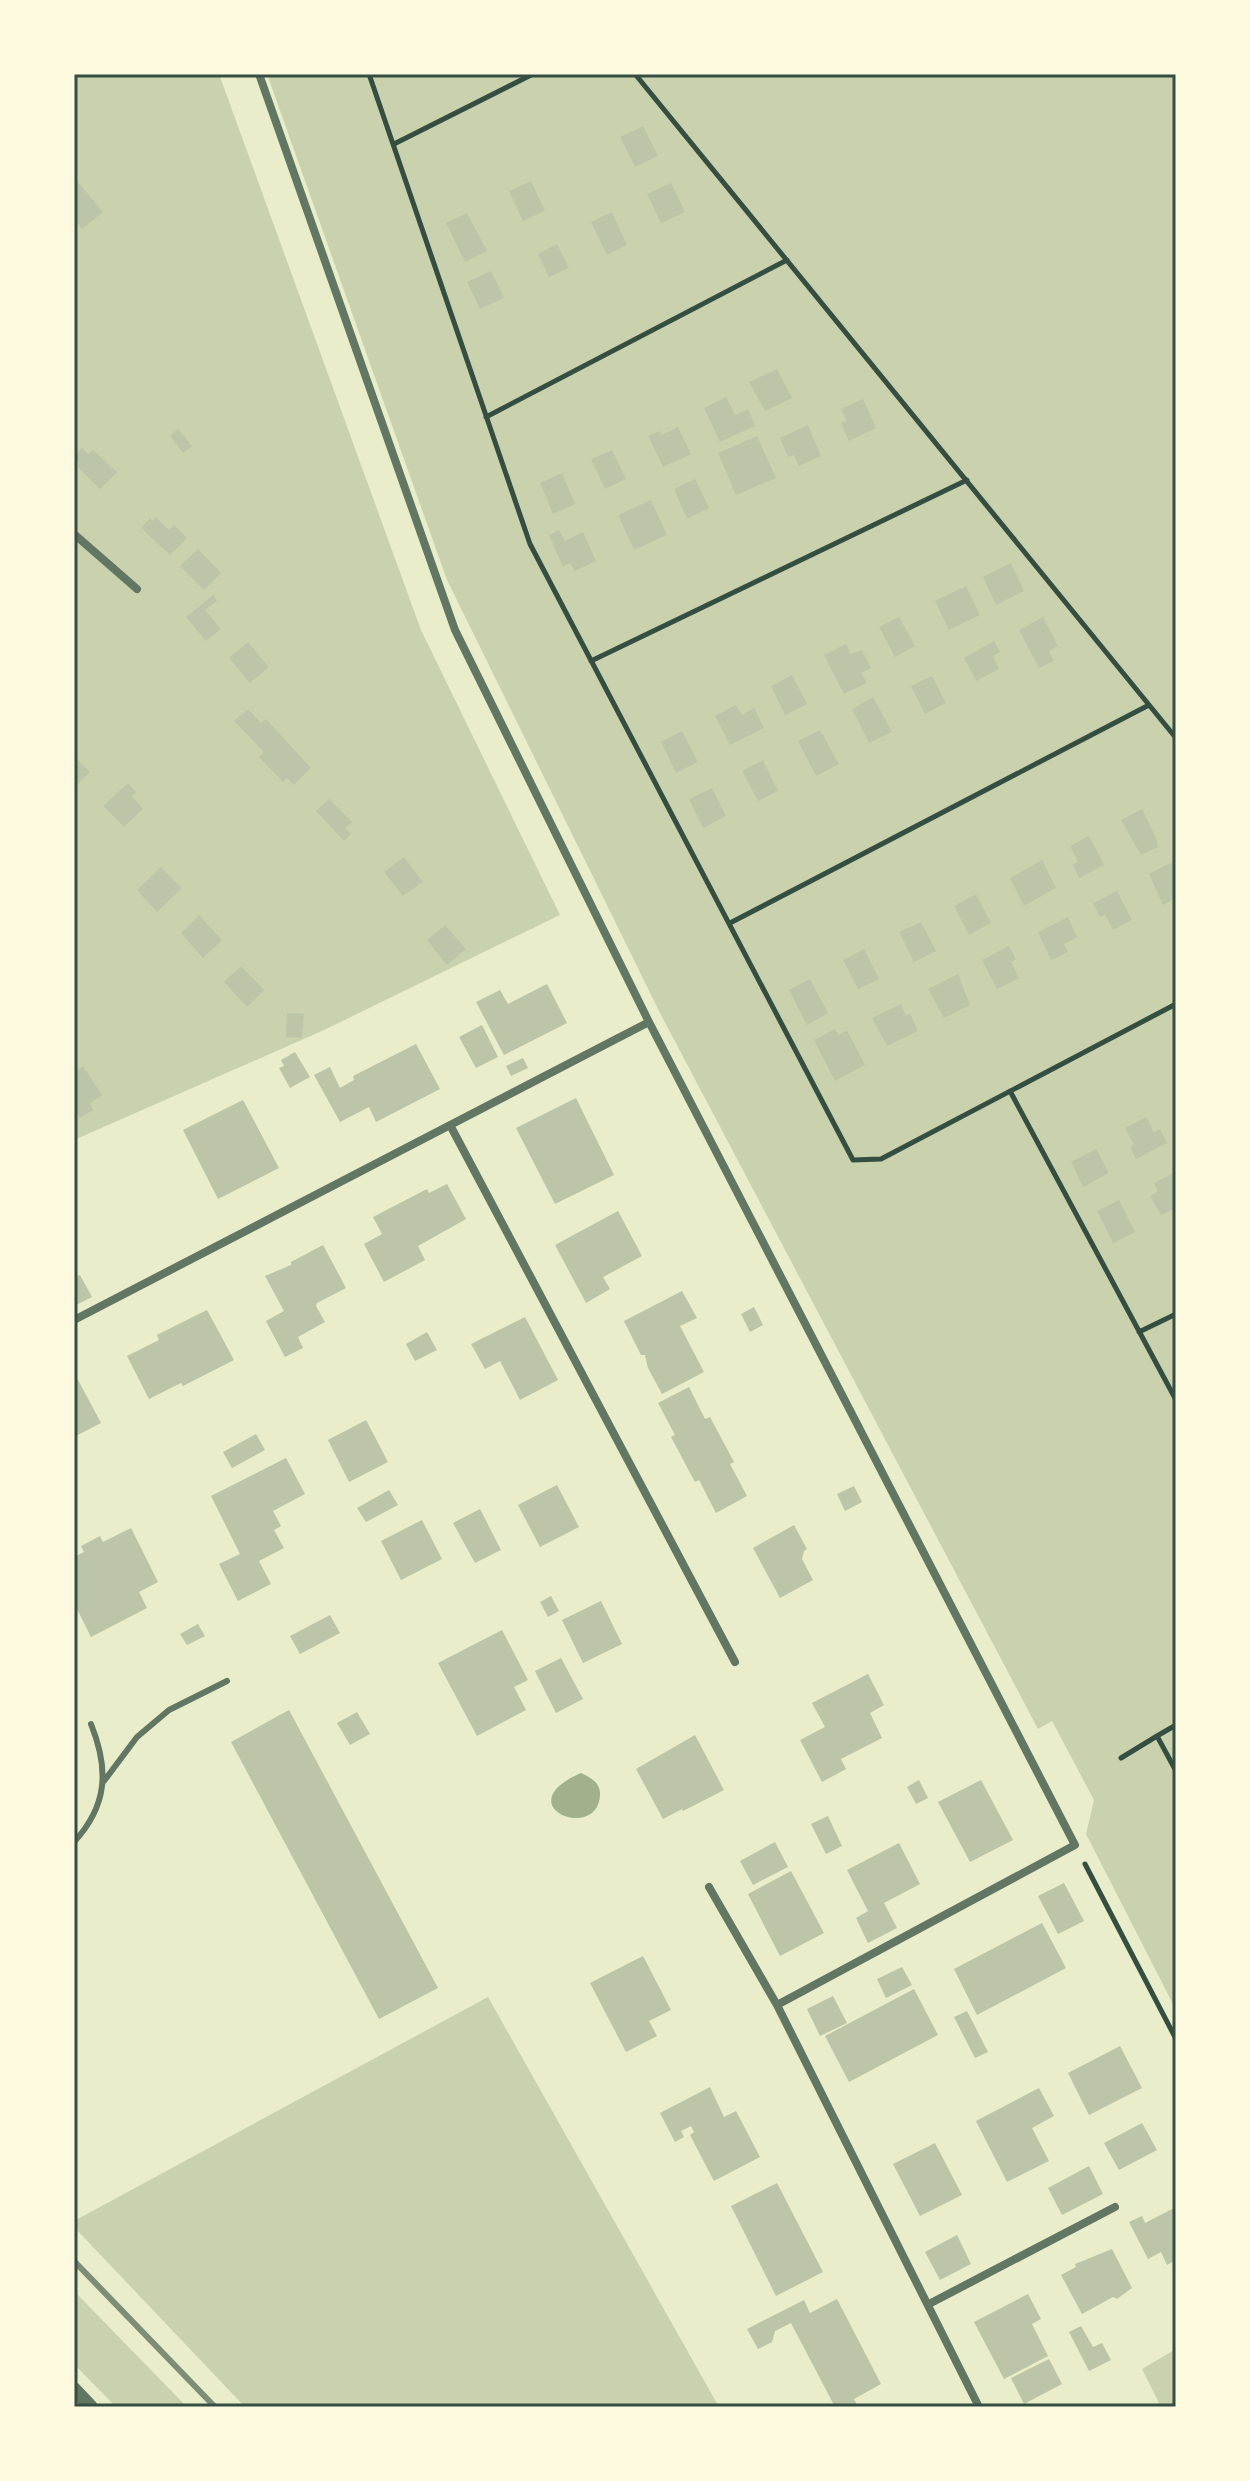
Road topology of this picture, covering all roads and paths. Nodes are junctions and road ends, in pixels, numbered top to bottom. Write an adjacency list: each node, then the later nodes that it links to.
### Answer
1 (259, 74): 16 (street)
2 (369, 74): 5 (path)
3 (533, 74): 5 (path)
4 (635, 74): 6 (path)
5 (394, 144): 7 (path)
6 (787, 260): 7 (path); 8 (path)
7 (486, 417): 11 (path)
8 (967, 480): 11 (path); 12 (path)
9 (74, 534): 10 (street)
10 (137, 589)
11 (591, 661): 14 (path)
12 (1149, 705): 13 (path); 14 (path)
13 (1176, 738)
14 (730, 923): 17 (path)
15 (1176, 1004): 17 (path)
16 (649, 1022): 18 (street); 32 (street)
17 (1010, 1091): 21 (path)
18 (450, 1125): 20 (street); 23 (street)
19 (1176, 1314): 21 (path)
20 (74, 1320)
21 (1139, 1332): 22 (path)
22 (1176, 1400)
23 (735, 1662)
24 (227, 1681): 30 (lane)
25 (91, 1724): 30 (lane)
26 (1176, 1725): 27 (path)
27 (1157, 1736): 28 (path); 29 (path)
28 (1121, 1758)
29 (1176, 1771)
30 (104, 1781): 31 (lane)
31 (74, 1842)
32 (1075, 1845): 34 (street); 35 (path)
33 (709, 1887): 34 (street)
34 (777, 2005): 37 (street)
35 (1176, 2039)
36 (1115, 2207): 37 (street)
37 (929, 2304): 40 (street)
38 (74, 2389): 39 (street)
39 (91, 2407)
40 (979, 2407)

